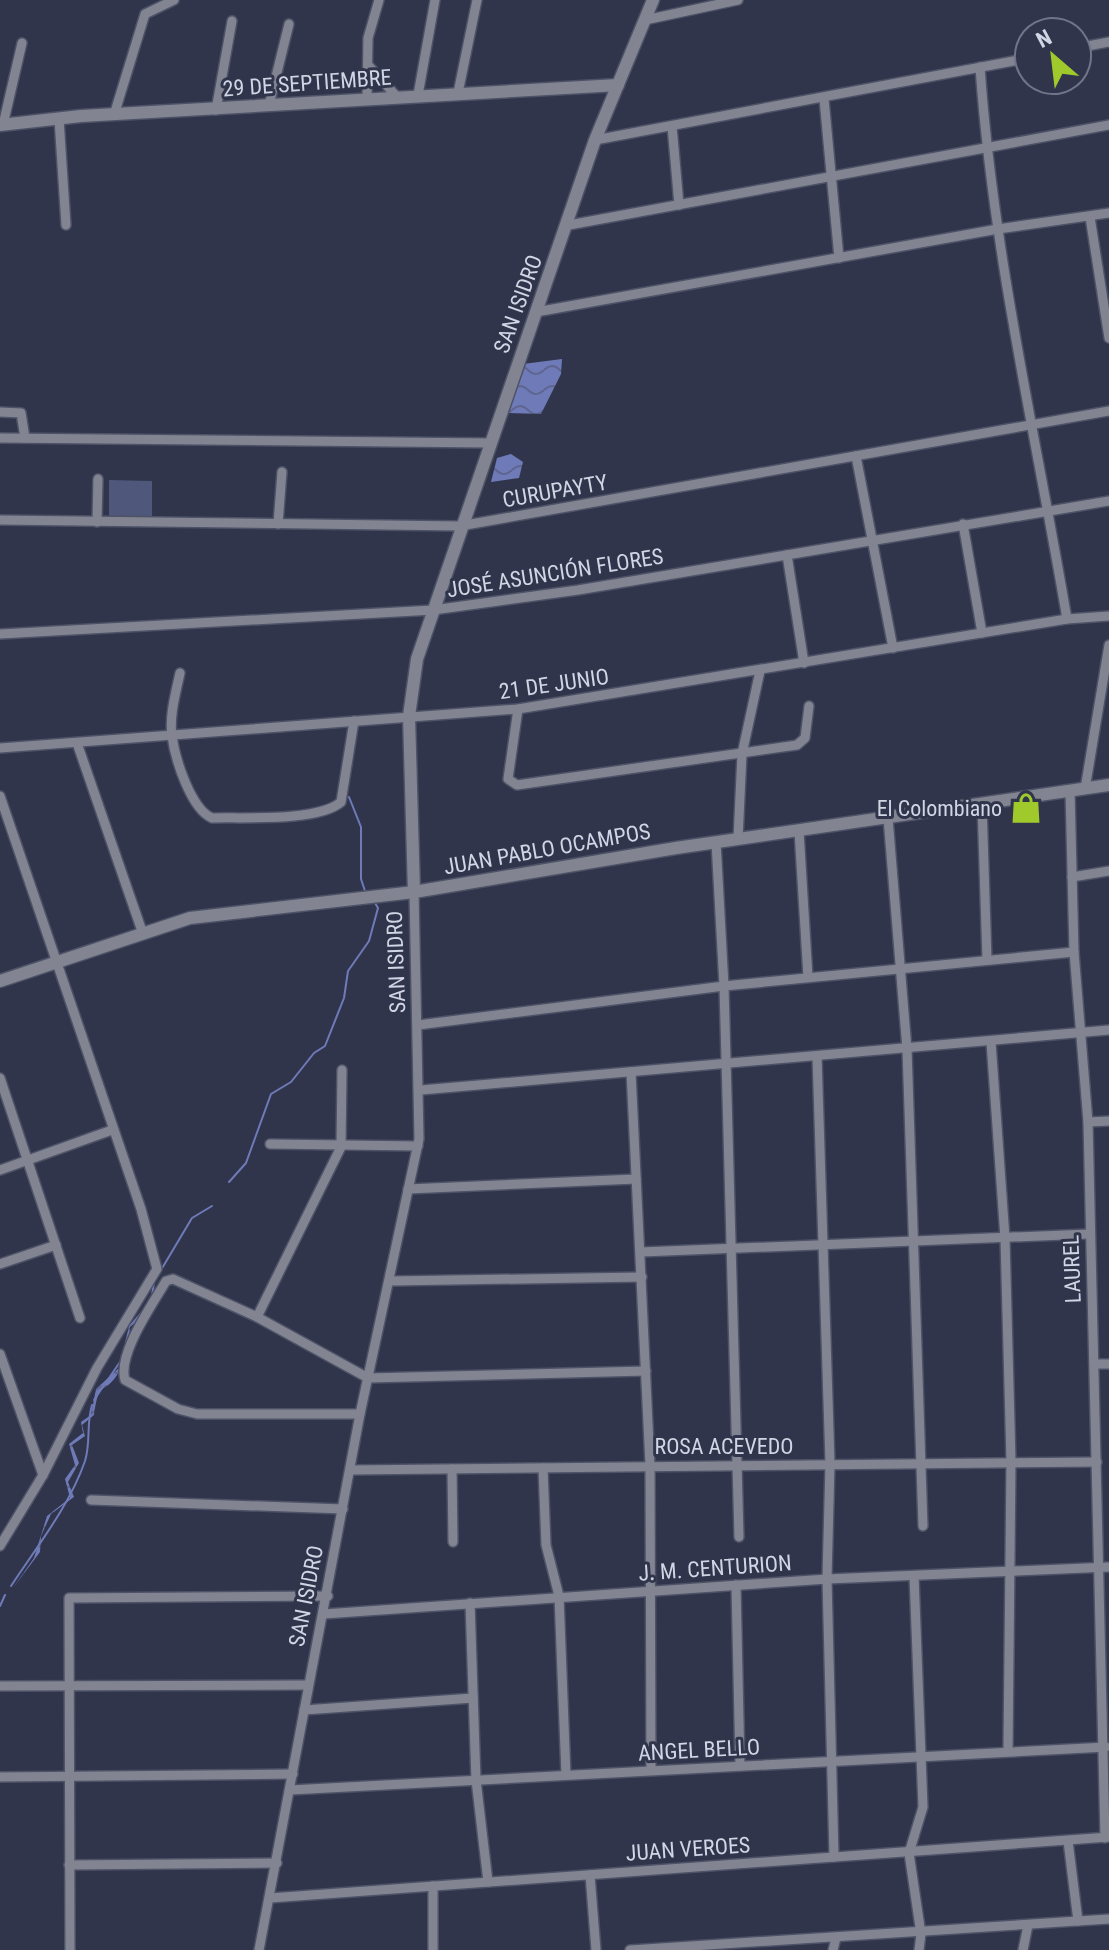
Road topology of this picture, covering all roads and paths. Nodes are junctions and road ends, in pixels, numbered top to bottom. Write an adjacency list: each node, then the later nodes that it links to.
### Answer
1 (174, 0): 22 (street)
2 (379, 0): 12 (street)
3 (435, 0): 16 (street)
4 (477, 0): 15 (street)
5 (653, 0): 7 (street, SAN ISIDRO)
6 (738, 0): 7 (street)
7 (645, 20): 14 (street, SAN ISIDRO)
8 (232, 21): 21 (street)
9 (289, 24): 20 (street)
10 (22, 43): 24 (street)
11 (1013, 61): 13 (street)
12 (367, 63): 17 (street); 18 (street)
13 (980, 67): 19 (street); 28 (street)
14 (618, 85): 15 (street, 29 DE SEPTIEMBRE); 27 (street, SAN ISIDRO)
15 (458, 93): 16 (street, 29 DE SEPTIEMBRE)
16 (418, 95): 17 (street, 29 DE SEPTIEMBRE)
17 (398, 98): 18 (street, 29 DE SEPTIEMBRE)
18 (367, 99): 20 (street, 29 DE SEPTIEMBRE)
19 (824, 99): 26 (street); 29 (street)
20 (269, 105): 21 (street, 29 DE SEPTIEMBRE)
21 (216, 110): 22 (street, 29 DE SEPTIEMBRE)
22 (114, 115): 23 (street, 29 DE SEPTIEMBRE)
23 (59, 119): 24 (street, 29 DE SEPTIEMBRE); 33 (street)
24 (1, 125)
25 (1109, 125): 28 (street)
26 (672, 126): 27 (street); 30 (street)
27 (595, 140): 34 (street, SAN ISIDRO)
28 (986, 149): 29 (street); 35 (street)
29 (831, 178): 30 (street); 36 (street)
30 (679, 205): 34 (street)
31 (1109, 213): 32 (street)
32 (1090, 217): 35 (street); 38 (street)
33 (66, 225)
34 (569, 225): 37 (street, SAN ISIDRO)
35 (998, 229): 36 (street); 41 (street)
36 (839, 258): 37 (street)
37 (536, 312): 44 (street, SAN ISIDRO)
38 (1109, 338)
39 (1109, 411): 41 (street, CURUPAYTY)
40 (0, 412): 43 (street)
41 (1034, 426): 45 (street, CURUPAYTY); 49 (street)
42 (0, 438): 43 (street)
43 (25, 438): 44 (street)
44 (490, 443): 54 (street, SAN ISIDRO)
45 (856, 456): 54 (street, CURUPAYTY); 55 (street)
46 (282, 472): 52 (street)
47 (98, 479): 51 (street)
48 (1109, 501): 49 (street, JOSÉ ASUNCIÓN FLORES)
49 (1048, 509): 53 (street, JOSÉ ASUNCIÓN FLORES); 59 (street)
50 (0, 520): 51 (street, CURUPAYTY)
51 (97, 522): 52 (street, CURUPAYTY)
52 (278, 524): 54 (street, CURUPAYTY)
53 (963, 524): 55 (street, JOSÉ ASUNCIÓN FLORES); 60 (street)
54 (460, 526): 57 (street, SAN ISIDRO)
55 (873, 539): 56 (street, JOSÉ ASUNCIÓN FLORES); 63 (street)
56 (787, 555): 57 (street, JOSÉ ASUNCIÓN FLORES); 64 (street)
57 (433, 610): 61 (street, JOSÉ ASUNCIÓN FLORES); 69 (street, SAN ISIDRO)
58 (1109, 616): 59 (street, 21 DE JUNIO)
59 (1067, 619): 60 (street, 21 DE JUNIO)
60 (982, 633): 63 (street, 21 DE JUNIO)
61 (0, 634)
62 (1109, 645): 76 (street)
63 (893, 648): 64 (street, 21 DE JUNIO)
64 (804, 663): 65 (street, 21 DE JUNIO)
65 (760, 671): 68 (street, 21 DE JUNIO); 74 (street)
66 (180, 673): 71 (street)
67 (809, 706): 74 (street)
68 (518, 709): 69 (street, 21 DE JUNIO); 74 (street)
69 (409, 716): 70 (street, 21 DE JUNIO); 86 (street, SAN ISIDRO)
70 (354, 721): 71 (street, 21 DE JUNIO); 71 (street)
71 (172, 735): 72 (street, 21 DE JUNIO)
72 (77, 743): 73 (street, 21 DE JUNIO); 87 (street)
73 (0, 748)
74 (742, 754): 82 (street)
75 (1109, 785): 76 (street, JUAN PABLO OCAMPOS)
76 (1085, 789): 77 (street, JUAN PABLO OCAMPOS)
77 (1070, 791): 79 (street, JUAN PABLO OCAMPOS); 85 (street, LAUREL)
78 (0, 796): 90 (street)
79 (982, 804): 80 (street, JUAN PABLO OCAMPOS); 89 (street)
80 (888, 818): 81 (street, JUAN PABLO OCAMPOS); 91 (street)
81 (799, 831): 82 (street, JUAN PABLO OCAMPOS); 92 (street)
82 (738, 839): 83 (street, JUAN PABLO OCAMPOS)
83 (716, 842): 86 (street, JUAN PABLO OCAMPOS); 94 (street)
84 (1109, 871): 85 (street)
85 (1072, 877): 88 (street, LAUREL)
86 (414, 892): 87 (street, JUAN PABLO OCAMPOS); 95 (street, SAN ISIDRO)
87 (143, 934): 90 (street, JUAN PABLO OCAMPOS)
88 (1074, 952): 89 (street); 97 (street, LAUREL)
89 (987, 960): 91 (street)
90 (54, 963): 93 (street, JUAN PABLO OCAMPOS); 108 (street)
91 (898, 968): 92 (street); 99 (street)
92 (808, 977): 94 (street)
93 (0, 981)
94 (724, 986): 95 (street); 101 (street)
95 (418, 1025): 105 (street, SAN ISIDRO)
96 (1109, 1030): 97 (street)
97 (1082, 1032): 98 (street); 107 (street, LAUREL)
98 (991, 1042): 99 (street); 117 (street)
99 (907, 1049): 100 (street); 118 (street)
100 (817, 1056): 101 (street); 120 (street)
101 (728, 1062): 103 (street); 121 (street)
102 (342, 1070): 111 (street)
103 (631, 1072): 105 (street); 114 (street)
104 (0, 1078): 112 (street)
105 (421, 1090): 110 (street, SAN ISIDRO)
106 (1109, 1121): 107 (street)
107 (1088, 1122): 116 (street, LAUREL)
108 (112, 1130): 112 (street); 145 (street)
109 (270, 1144): 111 (street)
110 (418, 1146): 111 (street); 115 (street, SAN ISIDRO)
111 (341, 1147): 126 (street)
112 (27, 1161): 113 (street); 119 (street)
113 (0, 1170)
114 (636, 1179): 115 (street); 122 (street)
115 (408, 1189): 125 (street, SAN ISIDRO)
116 (1089, 1234): 117 (street); 129 (street, LAUREL)
117 (1005, 1238): 118 (street); 137 (street)
118 (914, 1244): 120 (street); 136 (street)
119 (56, 1245): 123 (street); 127 (street)
120 (823, 1247): 121 (street); 139 (street)
121 (733, 1250): 122 (street); 141 (street)
122 (641, 1252): 124 (street)
123 (0, 1264)
124 (642, 1277): 125 (street); 131 (street)
125 (391, 1281): 132 (street, SAN ISIDRO)
126 (257, 1317): 132 (street); 133 (street)
127 (80, 1318)
128 (0, 1354): 145 (street)
129 (1095, 1364): 130 (street); 134 (street, LAUREL)
130 (1109, 1364)
131 (646, 1371): 132 (street); 140 (street)
132 (368, 1378): 133 (street, SAN ISIDRO)
133 (360, 1414): 144 (street, SAN ISIDRO)
134 (1097, 1438): 135 (street); 138 (street, LAUREL)
135 (1109, 1438)
136 (920, 1461): 137 (street, ROSA ACEVEDO); 139 (street, ROSA ACEVEDO); 149 (street)
137 (1011, 1461): 138 (street, ROSA ACEVEDO); 154 (street)
138 (1097, 1462): 147 (street, LAUREL)
139 (830, 1463): 141 (street, ROSA ACEVEDO); 156 (street)
140 (650, 1465): 141 (street, ROSA ACEVEDO); 142 (street, ROSA ACEVEDO); 158 (street)
141 (737, 1465): 150 (street)
142 (543, 1468): 143 (street, ROSA ACEVEDO); 160 (street)
143 (452, 1469): 144 (street, ROSA ACEVEDO); 151 (street)
144 (350, 1470): 148 (street, SAN ISIDRO)
145 (43, 1475): 152 (street)
146 (91, 1500): 148 (street)
147 (1104, 1501): 153 (street, LAUREL)
148 (343, 1509): 159 (street, SAN ISIDRO)
149 (923, 1526)
150 (739, 1537)
151 (453, 1542)
152 (0, 1546)
153 (1104, 1567): 154 (street, J. M. CENTURION); 168 (street, LAUREL)
154 (1012, 1572): 155 (street, J. M. CENTURION); 169 (street)
155 (914, 1576): 156 (street, J. M. CENTURION); 170 (street)
156 (827, 1579): 157 (street, J. M. CENTURION); 171 (street)
157 (736, 1585): 158 (street, J. M. CENTURION); 172 (street)
158 (649, 1591): 160 (street, J. M. CENTURION); 173 (street)
159 (328, 1596): 162 (street, SAN ISIDRO); 165 (street)
160 (559, 1596): 161 (street, J. M. CENTURION); 175 (street)
161 (470, 1603): 162 (street, J. M. CENTURION); 166 (street)
162 (324, 1614): 163 (street, SAN ISIDRO)
163 (308, 1685): 165 (street); 167 (street, SAN ISIDRO)
164 (0, 1686): 165 (street)
165 (69, 1688): 177 (street)
166 (473, 1698): 167 (street); 178 (street)
167 (304, 1710): 174 (street, SAN ISIDRO)
168 (1106, 1746): 169 (street, ANGEL BELLO); 180 (street, LAUREL)
169 (1008, 1751): 170 (street, ANGEL BELLO)
170 (922, 1756): 171 (street, ANGEL BELLO); 182 (street)
171 (830, 1761): 172 (street, ANGEL BELLO); 183 (street)
172 (740, 1766): 173 (street, ANGEL BELLO)
173 (651, 1770): 175 (street, ANGEL BELLO)
174 (293, 1774): 177 (street); 179 (street, SAN ISIDRO)
175 (566, 1775): 178 (street, ANGEL BELLO)
176 (0, 1777): 177 (street)
177 (68, 1777): 185 (street)
178 (476, 1780): 179 (street, ANGEL BELLO); 187 (street)
179 (290, 1790): 184 (street, SAN ISIDRO)
180 (1107, 1838): 181 (street, JUAN VEROES)
181 (1068, 1841): 182 (street, JUAN VEROES); 191 (street)
182 (909, 1853): 183 (street, JUAN VEROES); 193 (street)
183 (834, 1857): 186 (street, JUAN VEROES)
184 (277, 1863): 185 (street); 189 (street, SAN ISIDRO)
185 (69, 1865): 196 (street)
186 (590, 1875): 187 (street, JUAN VEROES); 199 (street)
187 (488, 1882): 188 (street, JUAN VEROES)
188 (433, 1886): 189 (street, JUAN VEROES); 198 (street)
189 (270, 1898): 197 (street, SAN ISIDRO)
190 (1109, 1919): 191 (street)
191 (1078, 1921): 192 (street)
192 (1028, 1925): 193 (street); 203 (street)
193 (921, 1934): 194 (street); 202 (street)
194 (836, 1938): 195 (street); 201 (street)
195 (721, 1948): 200 (street)
196 (70, 1950)
197 (259, 1950)
198 (433, 1950)
199 (596, 1950)
200 (630, 1950)
201 (833, 1950)
202 (919, 1950)
203 (1023, 1950)

